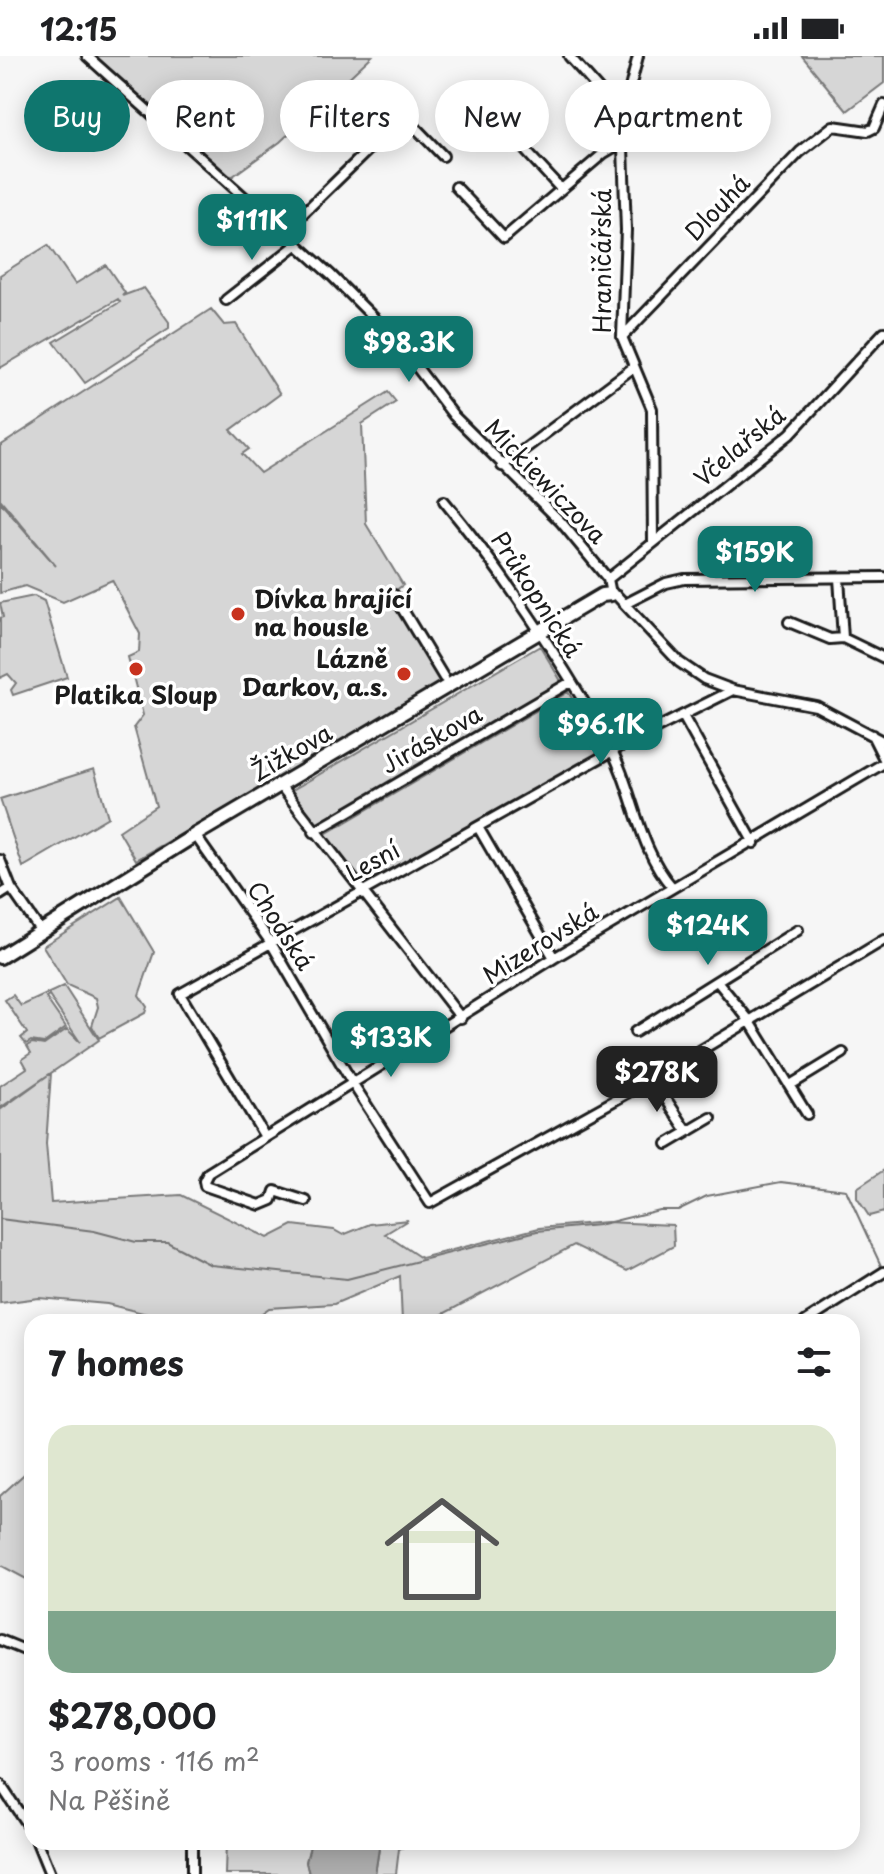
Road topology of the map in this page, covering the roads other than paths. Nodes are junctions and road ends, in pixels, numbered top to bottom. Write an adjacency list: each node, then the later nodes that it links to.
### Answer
1 (87, 56): 13 (street, Mickiewiczova)
2 (569, 56): 4 (street)
3 (638, 56): 5 (street, Hraničářská)
4 (590, 80)
5 (632, 80)
6 (884, 105): 17 (street, Dlouhá)
7 (527, 152): 12 (street)
8 (609, 152): 12 (street)
9 (622, 152): 17 (street, Hraničářská)
10 (443, 156): 13 (street)
11 (456, 187): 12 (street)
12 (561, 189)
13 (282, 234): 14 (street, Mickiewiczova)
14 (296, 245): 15 (street); 19 (street, Mickiewiczova)
15 (226, 300)
16 (884, 332): 21 (street, Včelařská)
17 (622, 337): 18 (street, Hraničářská)
18 (634, 367): 19 (street); 21 (street, Hraničářská)
19 (502, 466): 24 (street, Mickiewiczova)
20 (444, 501): 29 (street, Průkopnická)
21 (653, 543): 24 (street, Včelařská)
22 (884, 577): 23 (street)
23 (839, 578): 27 (street); 30 (street)
24 (608, 579): 25 (street, Mickiewiczova)
25 (611, 594): 27 (street); 29 (street, Žižkova)
26 (394, 595): 32 (street)
27 (625, 604): 34 (street)
28 (789, 622): 30 (street)
29 (539, 633): 33 (street, Průkopnická); 40 (street, Žižkova)
30 (843, 638): 31 (street)
31 (884, 658)
32 (444, 678)
33 (569, 683): 38 (street, Průkopnická); 42 (street, Jiráskova)
34 (733, 690): 35 (street, Lesní); 36 (street)
35 (683, 716): 38 (street, Lesní); 44 (street)
36 (871, 734): 37 (street); 39 (street)
37 (883, 741)
38 (613, 752): 41 (street, Lesní); 46 (street, Průkopnická)
39 (884, 761): 44 (street, Mizerovská)
40 (280, 785): 42 (street); 43 (street, Žižkova)
41 (478, 827): 48 (street, Lesní); 55 (street)
42 (314, 832): 48 (street)
43 (195, 835): 50 (street, Žižkova); 53 (street, Chodská)
44 (754, 843): 46 (street, Mizerovská)
45 (0, 860): 47 (street)
46 (672, 887): 55 (street, Mizerovská)
47 (11, 888): 49 (street); 50 (street)
48 (359, 892): 53 (street, Lesní); 57 (street)
49 (0, 895)
50 (40, 930): 54 (street, Žižkova)
51 (798, 930): 56 (street)
52 (884, 940): 58 (street)
53 (271, 943): 62 (street, Chodská); 67 (street, Lesní)
54 (0, 957)
55 (554, 958): 57 (street, Mizerovská)
56 (717, 981): 58 (street); 59 (street)
57 (461, 1018): 62 (street, Mizerovská)
58 (749, 1020): 61 (street); 63 (street)
59 (635, 1032)
60 (843, 1053): 63 (street)
61 (653, 1079): 62 (street, Chodská); 66 (street)
62 (353, 1084): 67 (street, Mizerovská)
63 (792, 1084): 64 (street)
64 (807, 1114)
65 (711, 1118): 66 (street)
66 (687, 1131): 68 (street)
67 (265, 1137): 69 (street, Mizerovská)
68 (667, 1144)
69 (306, 1201)
70 (884, 1272): 71 (street)
71 (818, 1314)
72 (0, 1640): 73 (street)
73 (24, 1650)
74 (0, 1784): 75 (street)
75 (24, 1820)
76 (40, 1850): 78 (street)
77 (192, 1850): 79 (street)
78 (50, 1874)
79 (192, 1874)

